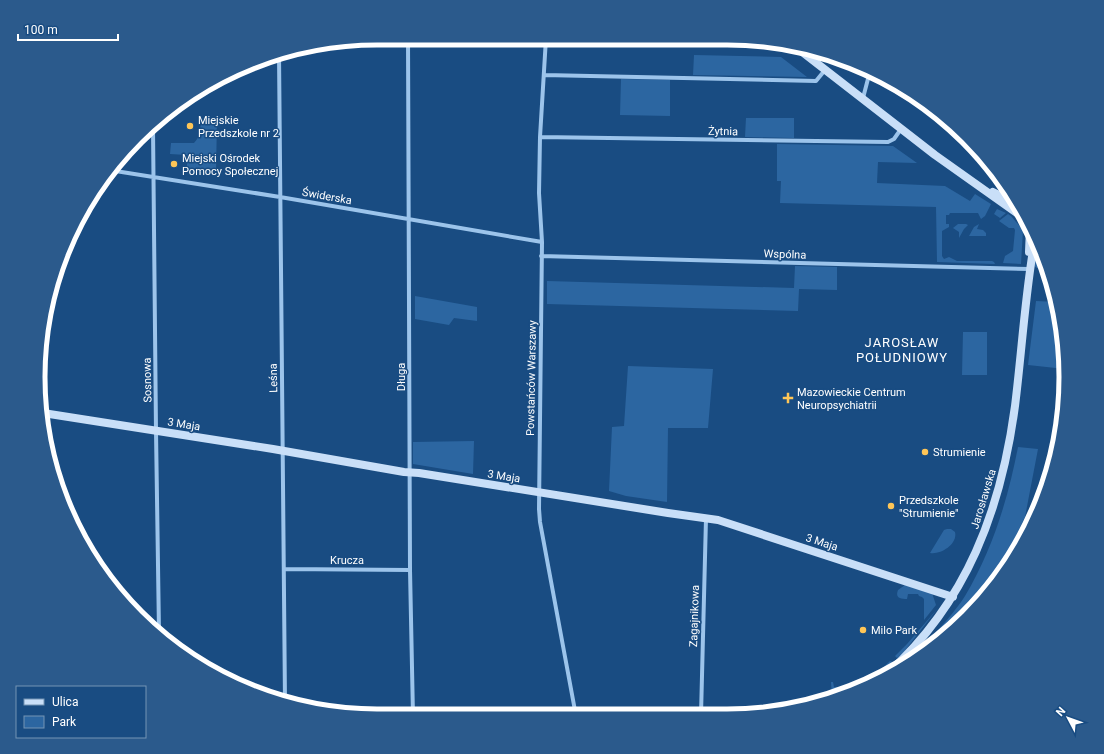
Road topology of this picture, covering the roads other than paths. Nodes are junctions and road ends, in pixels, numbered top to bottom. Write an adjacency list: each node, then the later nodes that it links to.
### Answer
1 (408, 45): 18 (street, Długa)
2 (546, 45): 6 (street, Powstańców Warszawy)
3 (805, 54): 5 (street)
4 (278, 60): 15 (street, Leśna)
5 (825, 70): 6 (street); 8 (street)
6 (544, 75): 11 (street, Powstańców Warszawy)
7 (869, 77): 8 (street)
8 (863, 99): 9 (street)
9 (902, 129): 11 (street, Żytnia); 14 (street)
10 (153, 132): 13 (street, Sosnowa)
11 (540, 137): 20 (street, Powstańców Warszawy)
12 (117, 171): 13 (street, Świderska)
13 (154, 177): 15 (street, Świderska); 25 (street, Sosnowa)
14 (971, 181): 16 (street); 17 (street)
15 (280, 197): 18 (street, Świderska); 26 (street, Leśna)
16 (1007, 198)
17 (1014, 210)
18 (409, 220): 20 (street, Świderska); 27 (street, Długa)
19 (1030, 240): 23 (street, Jarosławska)
20 (542, 242): 22 (street, Powstańców Warszawy)
21 (1033, 248): 23 (street, Jarosławska)
22 (541, 256): 23 (street, Wspólna); 28 (street, Powstańców Warszawy)
23 (1029, 269): 32 (street, Jarosławska)
24 (47, 414): 25 (street, 3 Maja)
25 (156, 431): 26 (street, 3 Maja); 33 (street, Sosnowa)
26 (283, 451): 27 (street, 3 Maja); 30 (street, Leśna)
27 (410, 473): 28 (street, 3 Maja); 31 (street, Długa)
28 (539, 493): 29 (street, 3 Maja); 39 (street, Powstańców Warszawy)
29 (706, 517): 32 (street, 3 Maja); 40 (street, Zagajnikowa)
30 (284, 569): 31 (street, Krucza); 37 (street, Leśna)
31 (410, 570): 38 (street, Długa)
32 (953, 597): 34 (street, Jarosławska)
33 (159, 628)
34 (916, 645): 35 (street); 36 (street, Jarosławska)
35 (919, 648)
36 (902, 659)
37 (285, 696)
38 (413, 709)
39 (575, 709)
40 (701, 709)

